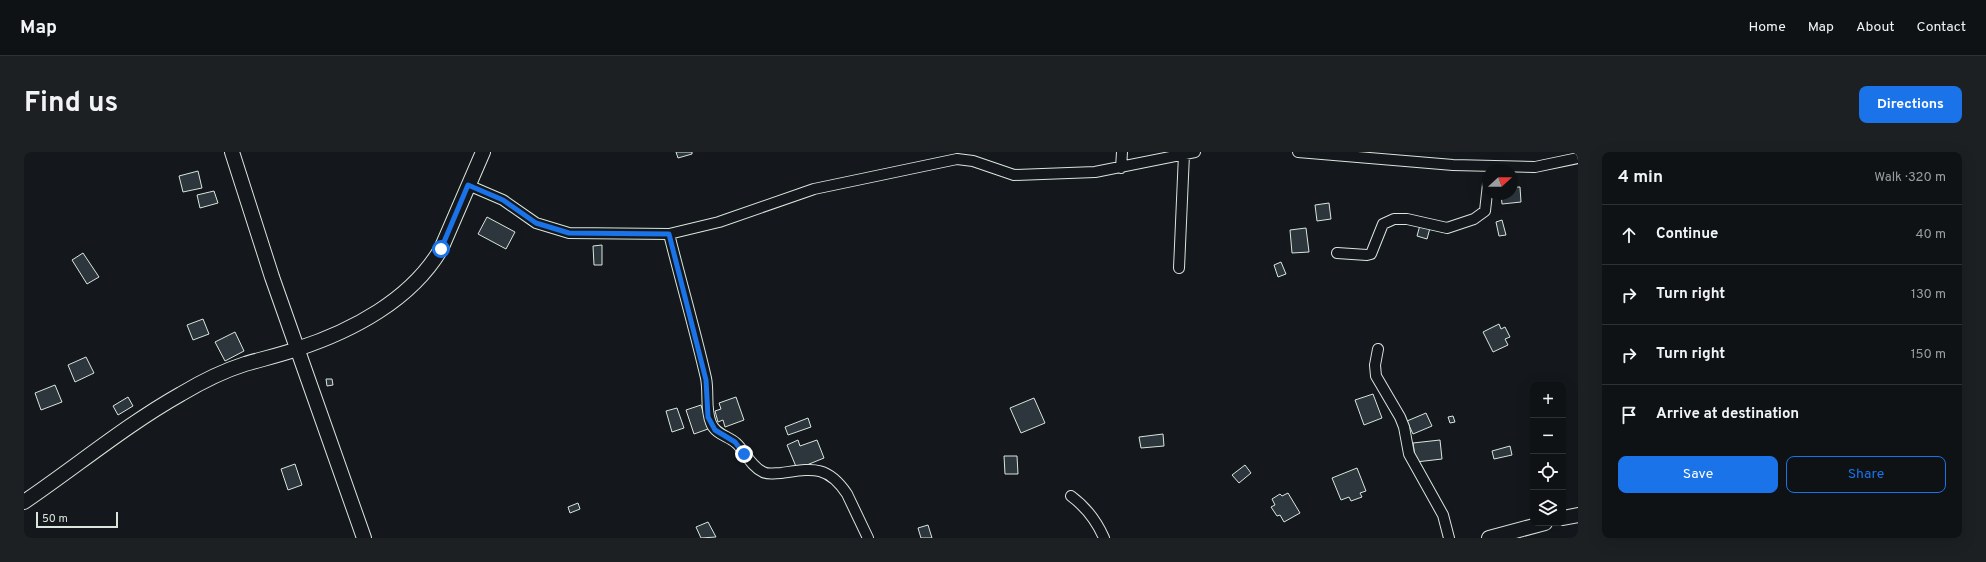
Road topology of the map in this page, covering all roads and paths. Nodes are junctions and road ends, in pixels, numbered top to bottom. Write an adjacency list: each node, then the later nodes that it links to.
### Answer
1 (232, 152): 16 (street)
2 (483, 152): 11 (street)
3 (1122, 152): 10 (street)
4 (1195, 152): 6 (street)
5 (1298, 152): 8 (street)
6 (1184, 154): 10 (street); 15 (street)
7 (1578, 158): 9 (street)
8 (1482, 167)
9 (1518, 167)
10 (1120, 168): 13 (street)
11 (468, 185): 13 (street); 16 (street)
12 (1486, 200): 14 (street)
13 (669, 234): 24 (street)
14 (1337, 252)
15 (1179, 268)
16 (298, 349): 19 (street); 23 (street)
17 (1378, 349): 26 (street)
18 (1072, 496): 25 (street)
19 (24, 502)
20 (1578, 515): 21 (street)
21 (1566, 517)
22 (1534, 526): 27 (street)
23 (364, 538)
24 (868, 538)
25 (1104, 538)
26 (1449, 538)
27 (1489, 538)

